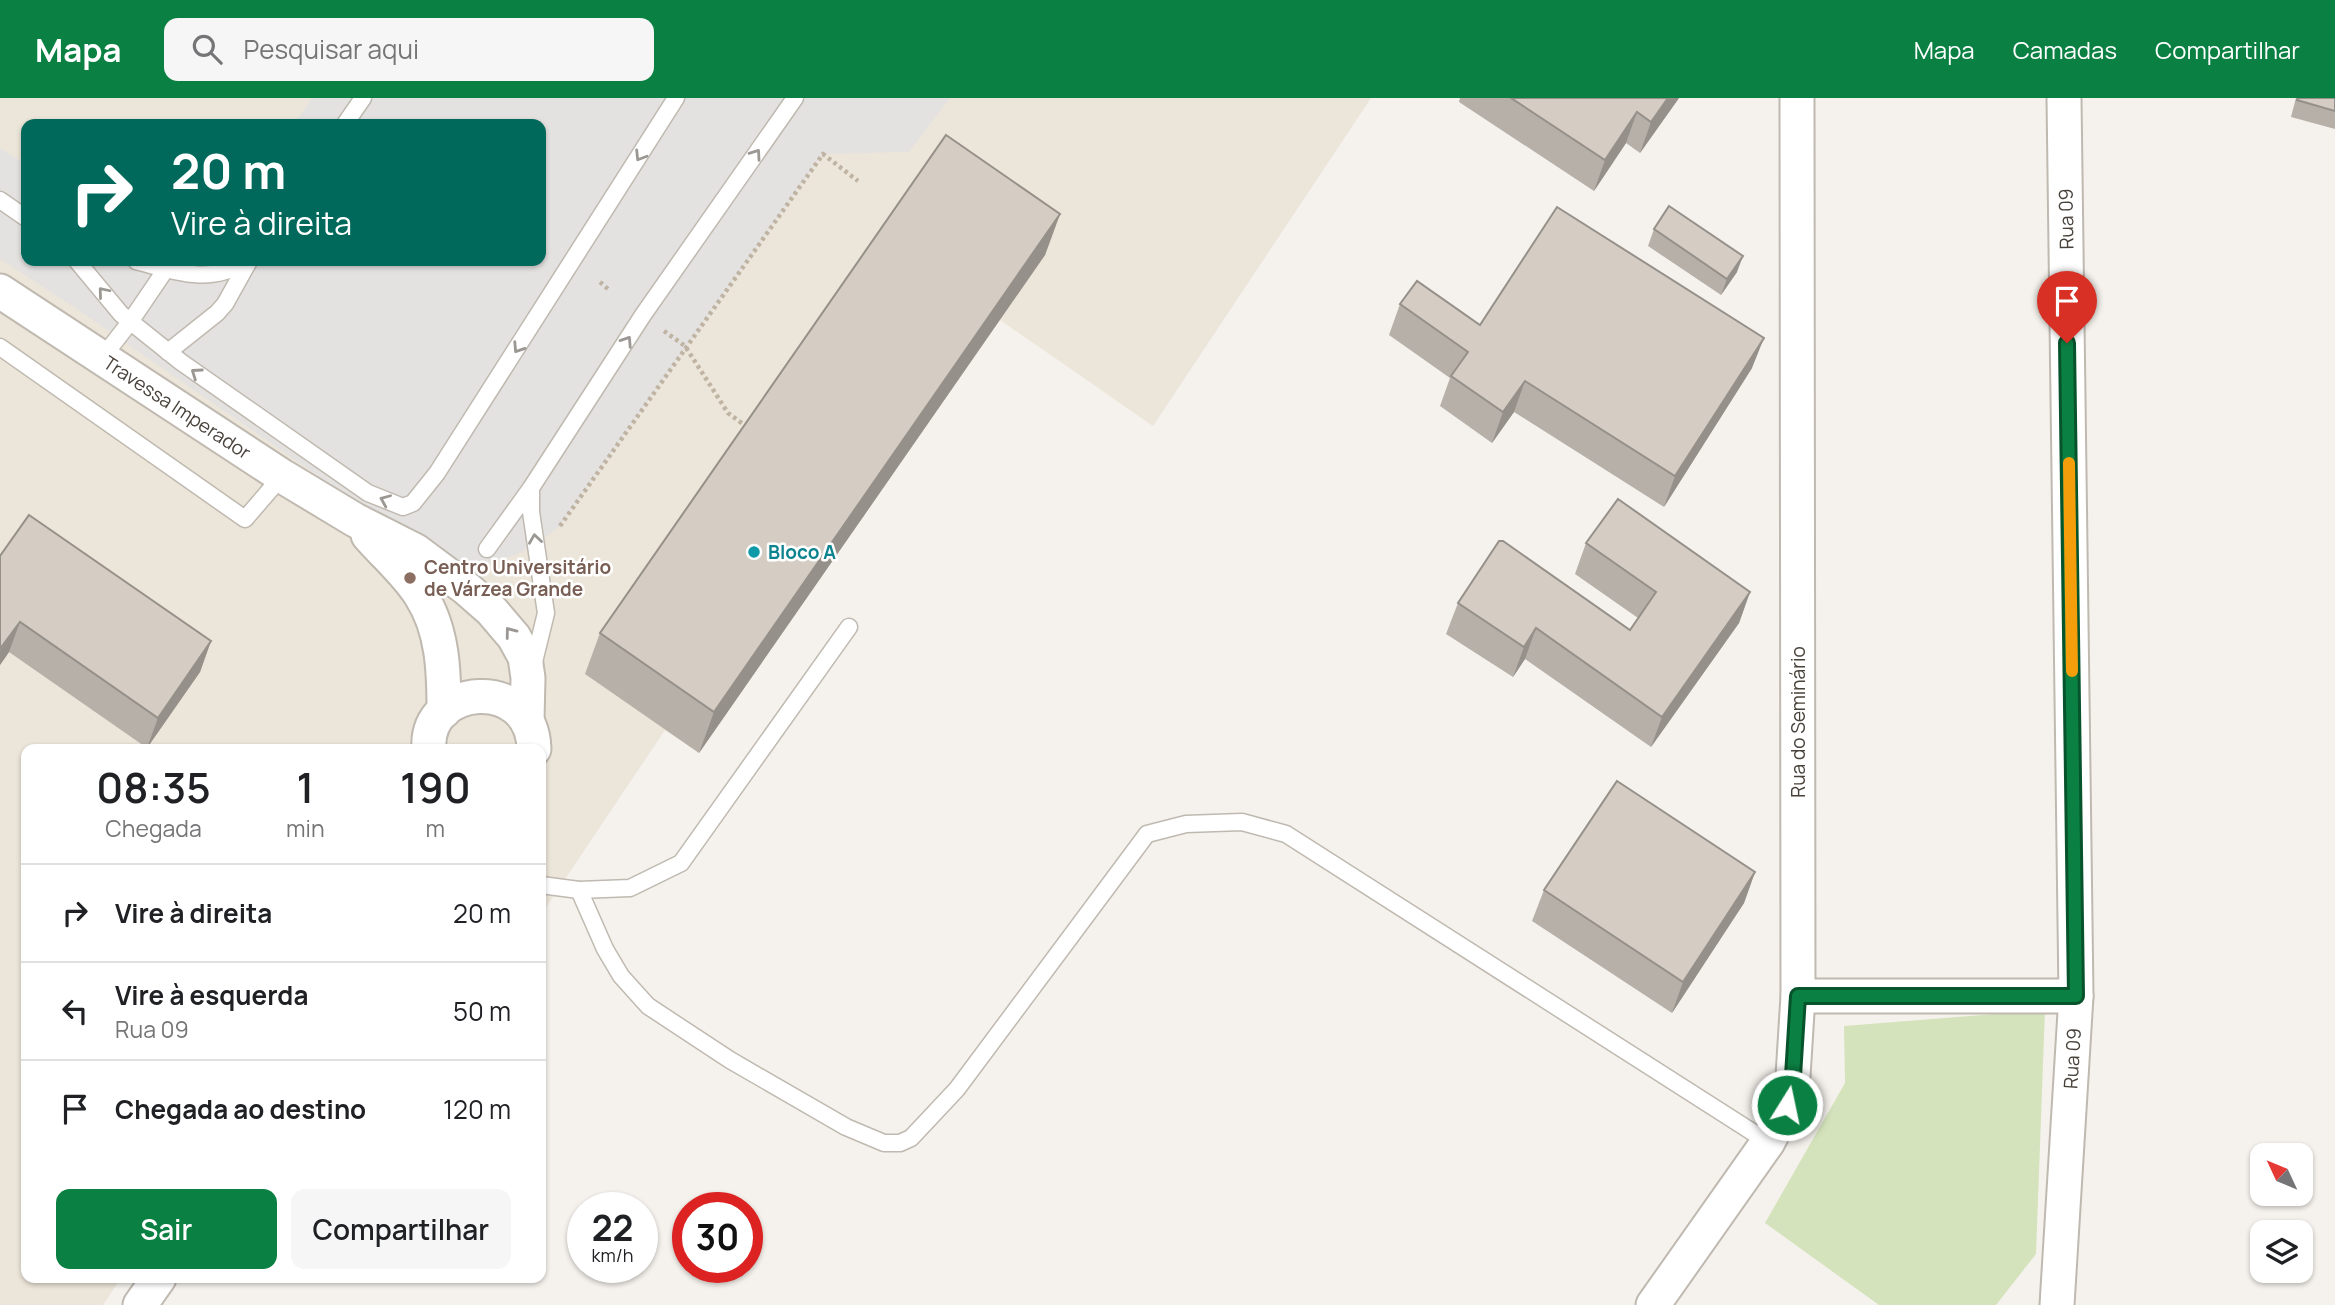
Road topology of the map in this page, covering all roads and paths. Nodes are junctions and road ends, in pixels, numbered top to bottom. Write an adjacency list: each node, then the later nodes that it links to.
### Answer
1 (363, 98): 6 (lane)
2 (676, 98): 22 (lane, one-way to 22)
3 (795, 98): 26 (lane, one-way to 3)
4 (1797, 98): 37 (street, Rua do Seminário)
5 (2064, 98): 38 (street, Rua 09)
6 (348, 119)
7 (858, 181): 20 (path)
8 (0, 200): 9 (lane)
9 (21, 215)
10 (81, 266): 18 (lane, one-way to 10)
11 (155, 266): 14 (lane)
12 (240, 266): 14 (lane)
13 (245, 266): 22 (lane)
14 (166, 269): 18 (lane)
15 (600, 282): 16 (path)
16 (608, 289)
17 (0, 290): 23 (street, Travessa Imperador)
18 (130, 322): 22 (lane); 23 (lane)
19 (664, 331): 20 (path)
20 (685, 346): 24 (path); 28 (path)
21 (0, 347): 25 (lane)
22 (168, 352)
23 (102, 358): 25 (street, Travessa Imperador)
24 (754, 431)
25 (282, 476): 27 (street, Travessa Imperador)
26 (531, 488): 29 (lane); 31 (lane, one-way to 26)
27 (355, 520): 31 (street, Travessa Imperador, one-way to 27); 32 (street, Travessa Imperador)
28 (562, 540)
29 (486, 549)
30 (849, 627): 36 (lane)
31 (528, 678): 33 (street, Travessa Imperador)
32 (444, 711): 33 (street); 34 (street)
33 (531, 735)
34 (430, 744)
35 (546, 886): 36 (lane)
36 (579, 890): 39 (lane)
37 (1798, 996): 38 (street); 39 (street, Rua do Seminário)
38 (2076, 996): 41 (street, Rua 09)
39 (1768, 1142): 43 (street, Rua do Seminário)
40 (155, 1283): 42 (street)
41 (2055, 1301)
42 (140, 1305)
43 (1653, 1305)

